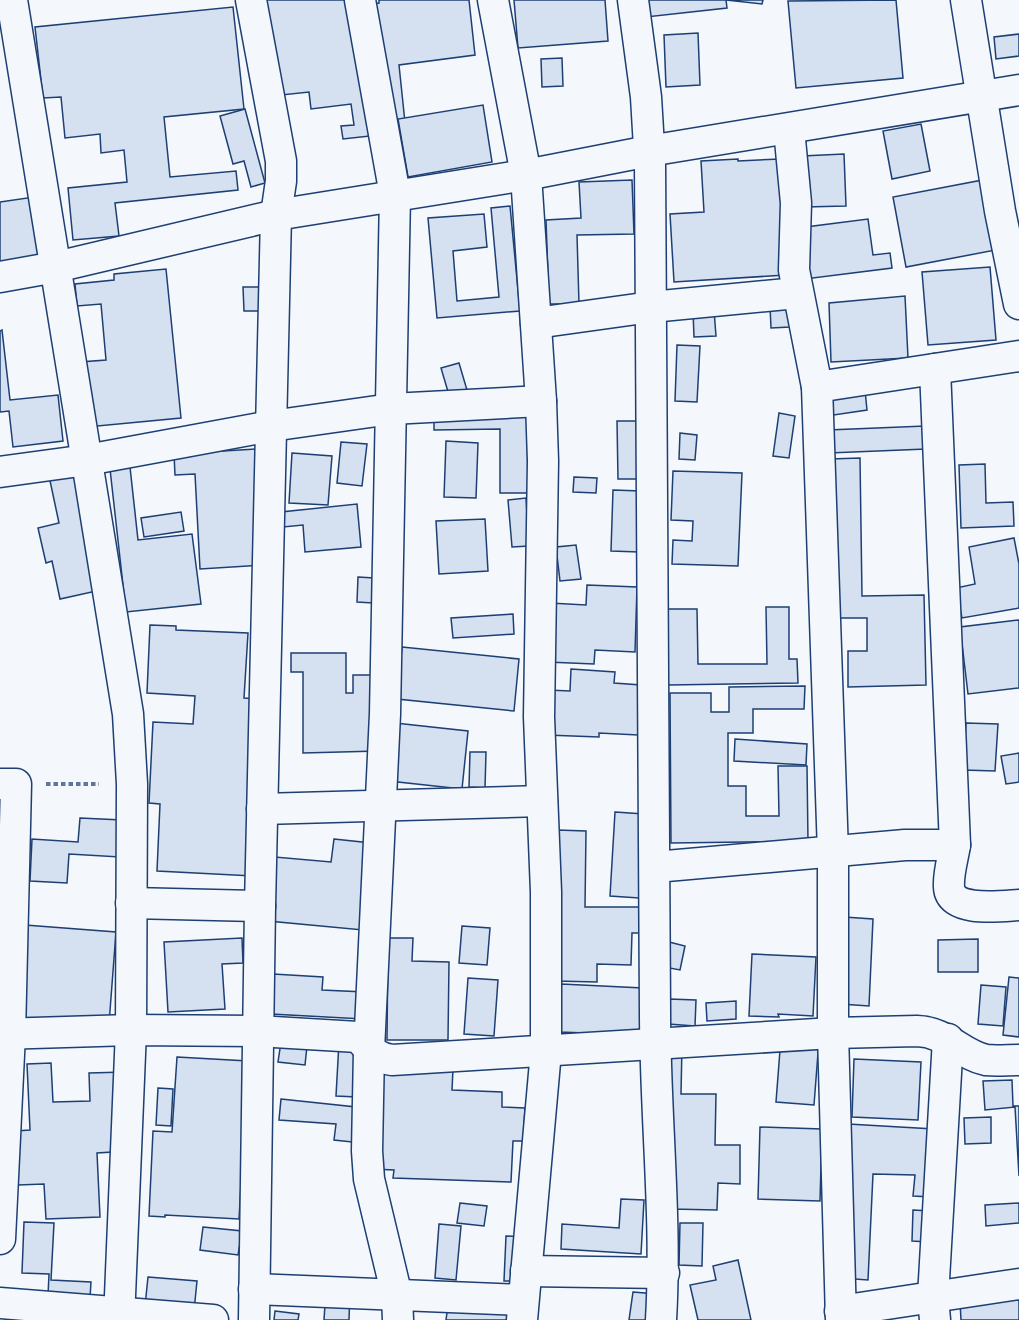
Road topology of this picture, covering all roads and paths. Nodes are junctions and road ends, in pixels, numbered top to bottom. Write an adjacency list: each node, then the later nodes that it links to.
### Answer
1 (12, 0): 14 (street)
2 (251, 0): 13 (street)
3 (360, 0): 12 (street)
4 (494, 0): 11 (street)
5 (633, 0): 10 (street)
6 (966, 0): 8 (street)
7 (1019, 90): 8 (street)
8 (982, 97): 9 (street); 17 (street)
9 (789, 129): 10 (street); 16 (street)
10 (649, 152): 11 (street); 18 (street)
11 (526, 175): 12 (street); 19 (street)
12 (395, 195): 13 (street); 24 (street)
13 (276, 215): 14 (street); 25 (street)
14 (56, 267): 15 (street); 26 (street)
15 (0, 277)
16 (797, 293): 18 (street); 22 (street)
17 (1019, 304)
18 (651, 307): 19 (street); 35 (street)
19 (536, 323): 23 (street)
20 (1019, 356): 21 (street)
21 (935, 369): 22 (street); 33 (street)
22 (817, 387): 34 (street)
23 (541, 401): 24 (street); 30 (street)
24 (391, 409): 25 (street); 31 (street)
25 (271, 426): 26 (street); 32 (street)
26 (87, 460): 27 (street); 29 (street)
27 (0, 472)
28 (8, 784): 29 (path); 42 (street)
29 (132, 784): 36 (street)
30 (542, 801): 31 (street); 46 (street)
31 (380, 807): 32 (street); 45 (street)
32 (262, 809): 38 (street)
33 (956, 845): 34 (street); 37 (street)
34 (833, 853): 35 (street); 41 (street)
35 (655, 867): 44 (street)
36 (131, 903): 38 (street); 39 (street)
37 (1019, 905)
38 (260, 906): 40 (street)
39 (131, 1030): 40 (street); 42 (street); 58 (street)
40 (257, 1031): 45 (street); 52 (street)
41 (833, 1033): 43 (street); 44 (street); 57 (street)
42 (5, 1034): 48 (street)
43 (948, 1039): 47 (street); 55 (street)
44 (655, 1044): 46 (street); 50 (street)
45 (369, 1050): 46 (street); 54 (street)
46 (546, 1051): 49 (street)
47 (1019, 1060)
48 (0, 1239)
49 (526, 1271): 50 (street); 56 (street)
50 (664, 1273): 61 (street)
51 (1019, 1284): 55 (street)
52 (254, 1289): 54 (street); 60 (street)
53 (0, 1303): 58 (street)
54 (397, 1308): 56 (street)
55 (934, 1308): 57 (street)
56 (522, 1310)
57 (841, 1315)
58 (119, 1316): 59 (street)
59 (213, 1320)
60 (254, 1320)
61 (661, 1320)

